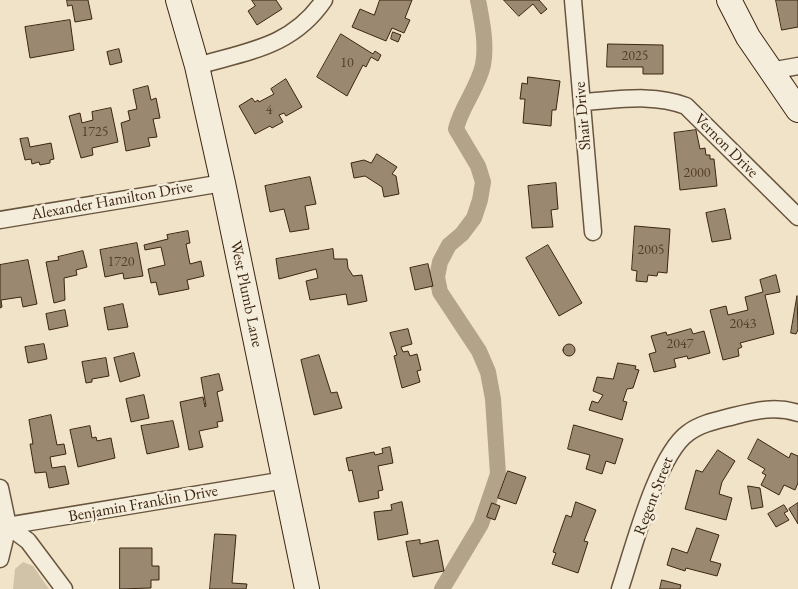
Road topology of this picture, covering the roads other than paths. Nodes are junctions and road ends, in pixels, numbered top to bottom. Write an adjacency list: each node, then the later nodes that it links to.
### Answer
1 (178, 0): 5 (main road, West Plumb Lane)
2 (324, 0): 5 (street)
3 (573, 0): 8 (street, Shair Drive)
4 (729, 0): 7 (main road)
5 (197, 66): 10 (main road, West Plumb Lane)
6 (798, 66): 7 (street)
7 (770, 71): 9 (main road)
8 (582, 102): 11 (street, Vernon Drive); 13 (street, Shair Drive)
9 (798, 110)
10 (223, 183): 12 (street, Alexander Hamilton Drive); 15 (main road, West Plumb Lane)
11 (798, 217)
12 (0, 220)
13 (593, 232)
14 (798, 413): 21 (street, Regent Street)
15 (285, 480): 17 (street, Benjamin Franklin Drive); 20 (main road, West Plumb Lane)
16 (0, 488): 17 (street)
17 (4, 527): 18 (street); 19 (street)
18 (0, 560)
19 (64, 589)
20 (307, 589)
21 (620, 589)

